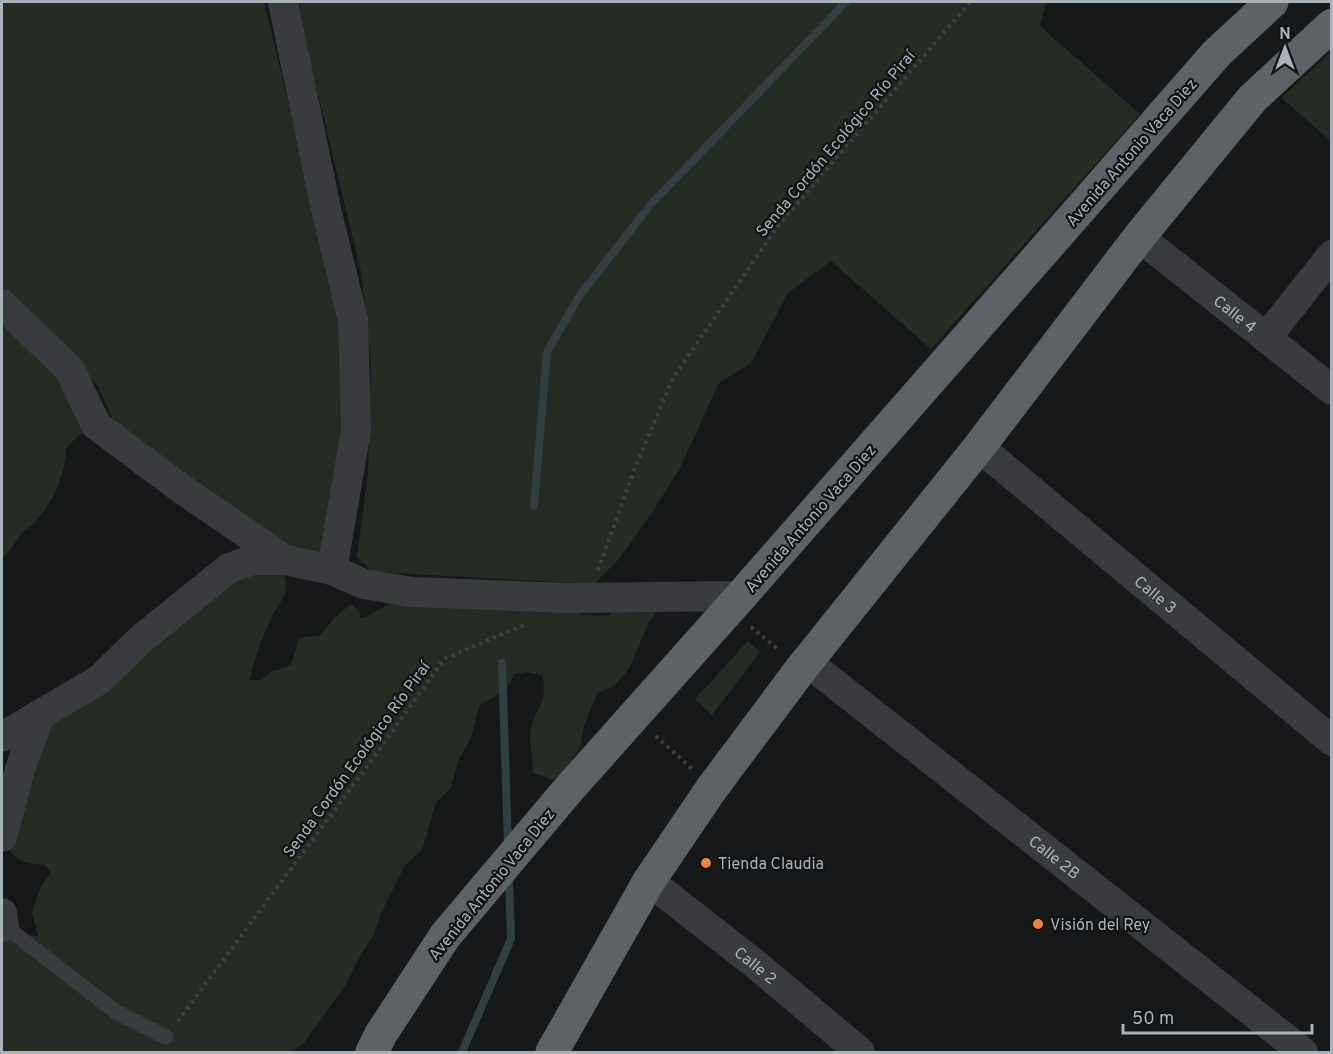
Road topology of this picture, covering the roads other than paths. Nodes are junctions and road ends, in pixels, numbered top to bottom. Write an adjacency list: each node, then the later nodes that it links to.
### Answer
1 (283, 2): 11 (street)
2 (1272, 2): 12 (highway, Avenida Antonio Vaca Diez)
3 (1332, 25): 4 (highway)
4 (1139, 237): 7 (street, Calle 4); 9 (highway)
5 (1332, 255): 7 (street)
6 (2, 303): 10 (street)
7 (1266, 338): 8 (street, Calle 4)
8 (1332, 390)
9 (979, 447): 13 (highway); 16 (street, Calle 3)
10 (285, 560): 11 (street); 14 (street)
11 (332, 570): 12 (street)
12 (735, 603): 21 (highway, Avenida Antonio Vaca Diez)
13 (804, 665): 18 (highway); 24 (street, Calle 2B)
14 (40, 715): 15 (street); 17 (street)
15 (2, 737)
16 (1332, 741)
17 (2, 837)
18 (649, 881): 22 (highway); 23 (street, Calle 2)
19 (2, 921): 20 (lane)
20 (166, 1036)
21 (372, 1053)
22 (552, 1053)
23 (860, 1053)
24 (1303, 1053)

